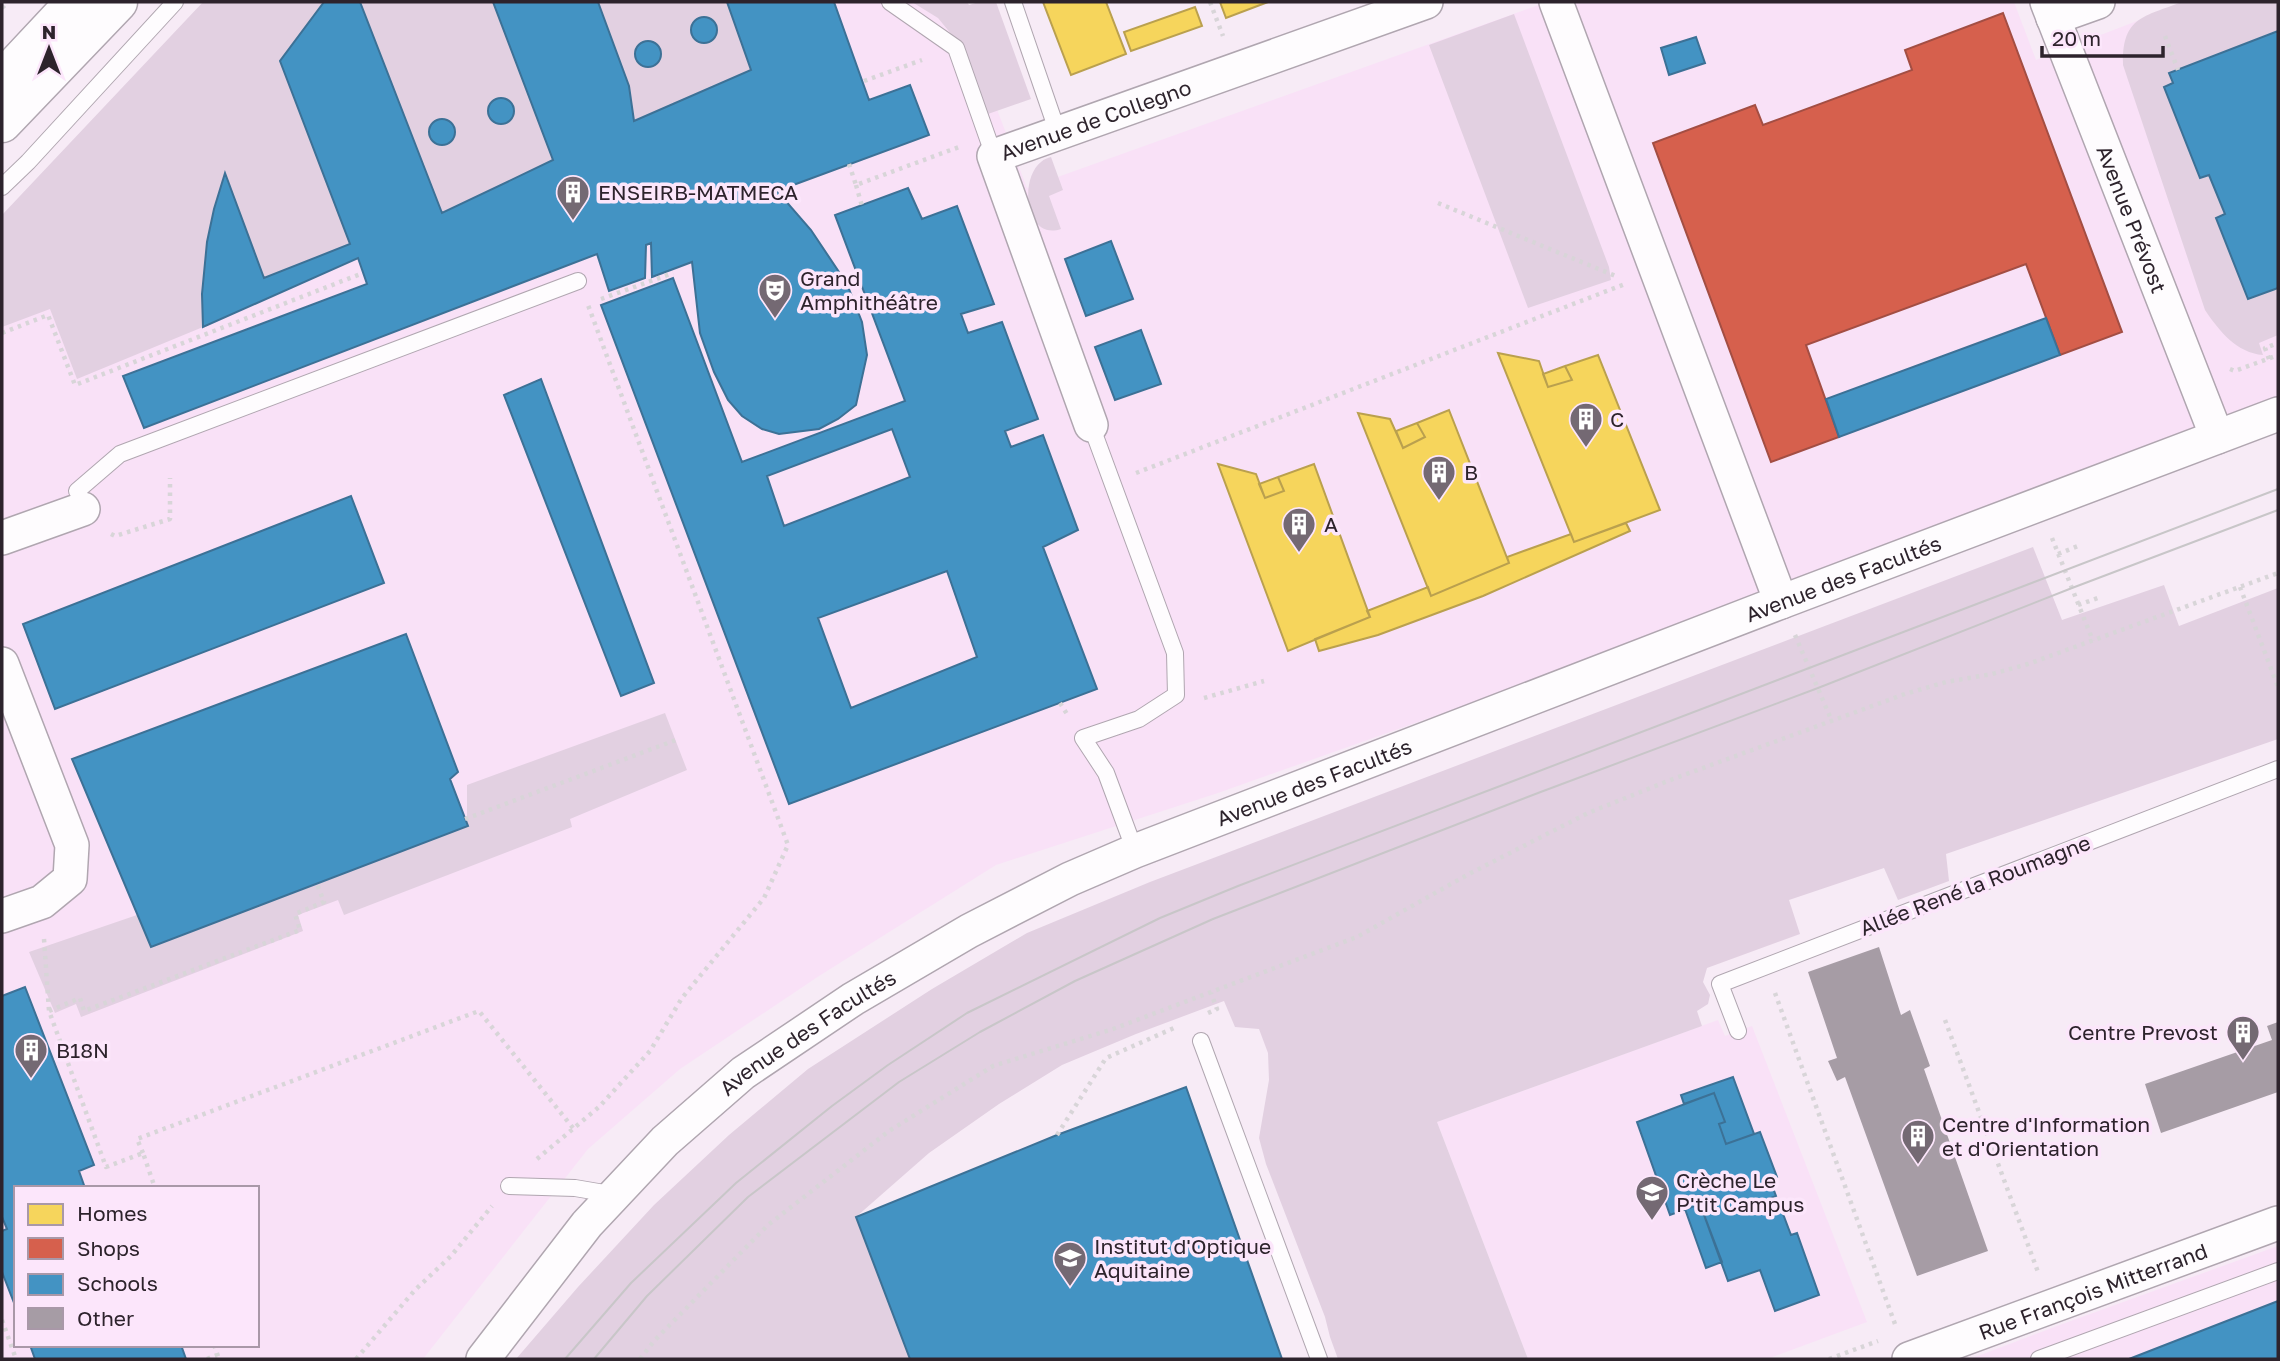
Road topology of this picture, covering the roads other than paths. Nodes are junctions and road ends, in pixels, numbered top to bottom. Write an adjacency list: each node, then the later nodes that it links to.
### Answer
1 (75, 2): 11 (main road)
2 (118, 2): 12 (main road)
3 (175, 2): 15 (lane)
4 (890, 2): 14 (lane)
5 (1013, 2): 13 (lane)
6 (1426, 2): 10 (street, Avenue de Collegno)
7 (1556, 2): 22 (street)
8 (2098, 2): 9 (street)
9 (2050, 10): 19 (street, Avenue Prévost)
10 (1372, 11): 13 (street, Avenue de Collegno)
11 (2, 79)
12 (2, 123)
13 (1058, 133): 14 (street, Avenue de Collegno)
14 (995, 156): 18 (street, Avenue de Collegno)
15 (2, 187)
16 (578, 281): 20 (lane)
17 (2278, 414): 19 (street, Avenue des Facultés)
18 (1091, 425): 25 (lane)
19 (2217, 438): 22 (street, Avenue des Facultés)
20 (75, 505): 21 (street)
21 (2, 538)
22 (1781, 602): 25 (street, Avenue des Facultés)
23 (2, 664): 26 (street)
24 (2278, 769): 27 (lane, Allée René la Roumagne)
25 (1135, 851): 30 (street, Avenue des Facultés)
26 (2, 916)
27 (1738, 1031)
28 (1201, 1041): 35 (lane)
29 (509, 1186): 30 (lane)
30 (616, 1195): 34 (street, Avenue des Facultés)
31 (2278, 1223): 33 (street, Rue François Mitterrand)
32 (2278, 1271): 36 (lane)
33 (1903, 1346)
34 (483, 1359)
35 (1319, 1359)
36 (2039, 1359)

